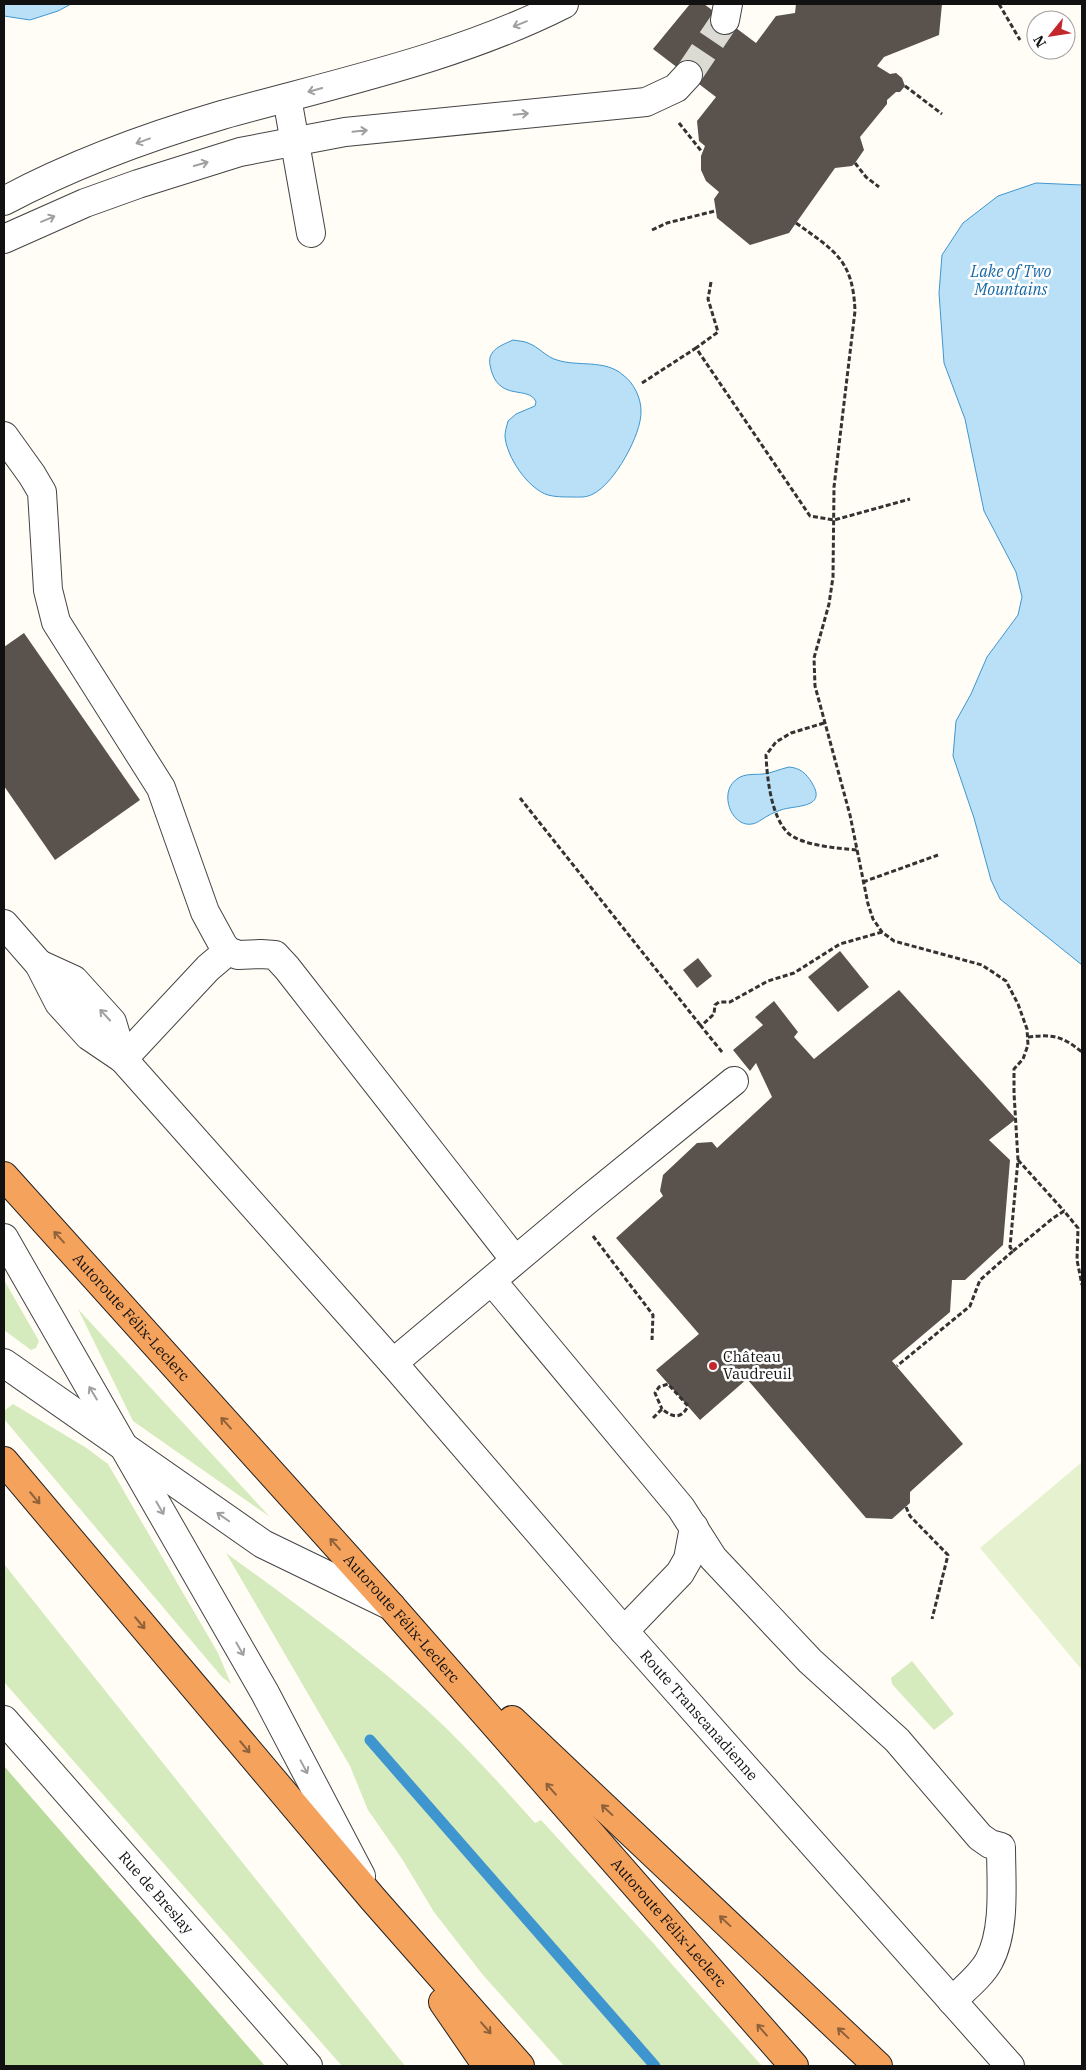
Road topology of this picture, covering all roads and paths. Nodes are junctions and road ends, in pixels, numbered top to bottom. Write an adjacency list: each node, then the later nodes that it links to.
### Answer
1 (564, 4): 6 (street, one-way to 6)
2 (998, 4): 3 (path)
3 (1020, 40)
4 (688, 75): 9 (street, one-way to 4)
5 (905, 86): 7 (path)
6 (287, 98): 9 (street); 13 (street, one-way to 13)
7 (942, 114)
8 (675, 119): 10 (path)
9 (295, 142): 17 (street); 18 (street, one-way to 9)
10 (702, 152)
11 (855, 163): 12 (path)
12 (879, 187)
13 (4, 201)
14 (715, 211): 16 (path)
15 (796, 223): 24 (path)
16 (652, 230)
17 (311, 233)
18 (4, 239)
19 (711, 282): 20 (path)
20 (696, 348): 21 (path); 24 (path)
21 (642, 384)
22 (4, 436): 32 (street)
23 (910, 499): 24 (path)
24 (834, 520): 25 (path)
25 (824, 723): 27 (path); 27 (path)
26 (520, 798): 33 (path)
27 (857, 850): 29 (path)
28 (938, 855): 29 (path)
29 (863, 882): 31 (path)
30 (4, 924): 36 (street, Route Transcanadienne)
31 (882, 932): 33 (path); 34 (path)
32 (228, 951): 36 (street); 44 (street)
33 (701, 1026): 37 (path)
34 (1028, 1037): 35 (path); 38 (path)
35 (1082, 1052)
36 (123, 1059): 49 (street, Route Transcanadienne)
37 (734, 1081): 44 (street)
38 (1018, 1160): 40 (path); 43 (path)
39 (4, 1176): 57 (highway, Autoroute Félix-Leclerc, one-way to 39)
40 (1064, 1212): 43 (path); 46 (path)
41 (4, 1238): 53 (street, one-way to 41)
42 (607, 1251): 47 (path)
43 (1013, 1251): 50 (path)
44 (515, 1260): 45 (street)
45 (492, 1281): 49 (street); 56 (street)
46 (1082, 1285)
47 (652, 1340)
48 (4, 1363): 53 (street)
49 (393, 1363): 59 (street, Route Transcanadienne)
50 (897, 1366)
51 (662, 1409): 51 (path); 52 (path)
52 (653, 1418)
53 (127, 1450): 57 (street, one-way to 53); 61 (street, one-way to 61)
54 (4, 1461): 61 (highway, one-way to 61)
55 (906, 1507): 58 (path)
56 (694, 1527): 59 (street); 62 (street)
57 (391, 1606): 66 (highway, Autoroute Félix-Leclerc, one-way to 57); 67 (highway, one-way to 57)
58 (932, 1619)
59 (624, 1631): 62 (street, Route Transcanadienne)
60 (4, 1720): 63 (street, Rue de Breslay)
61 (373, 1899): 64 (highway); 65 (highway, one-way to 65)
62 (952, 2001): 68 (street, Route Transcanadienne)
63 (308, 2066)
64 (487, 2066)
65 (520, 2066)
66 (794, 2066)
67 (878, 2066)
68 (1010, 2066)

